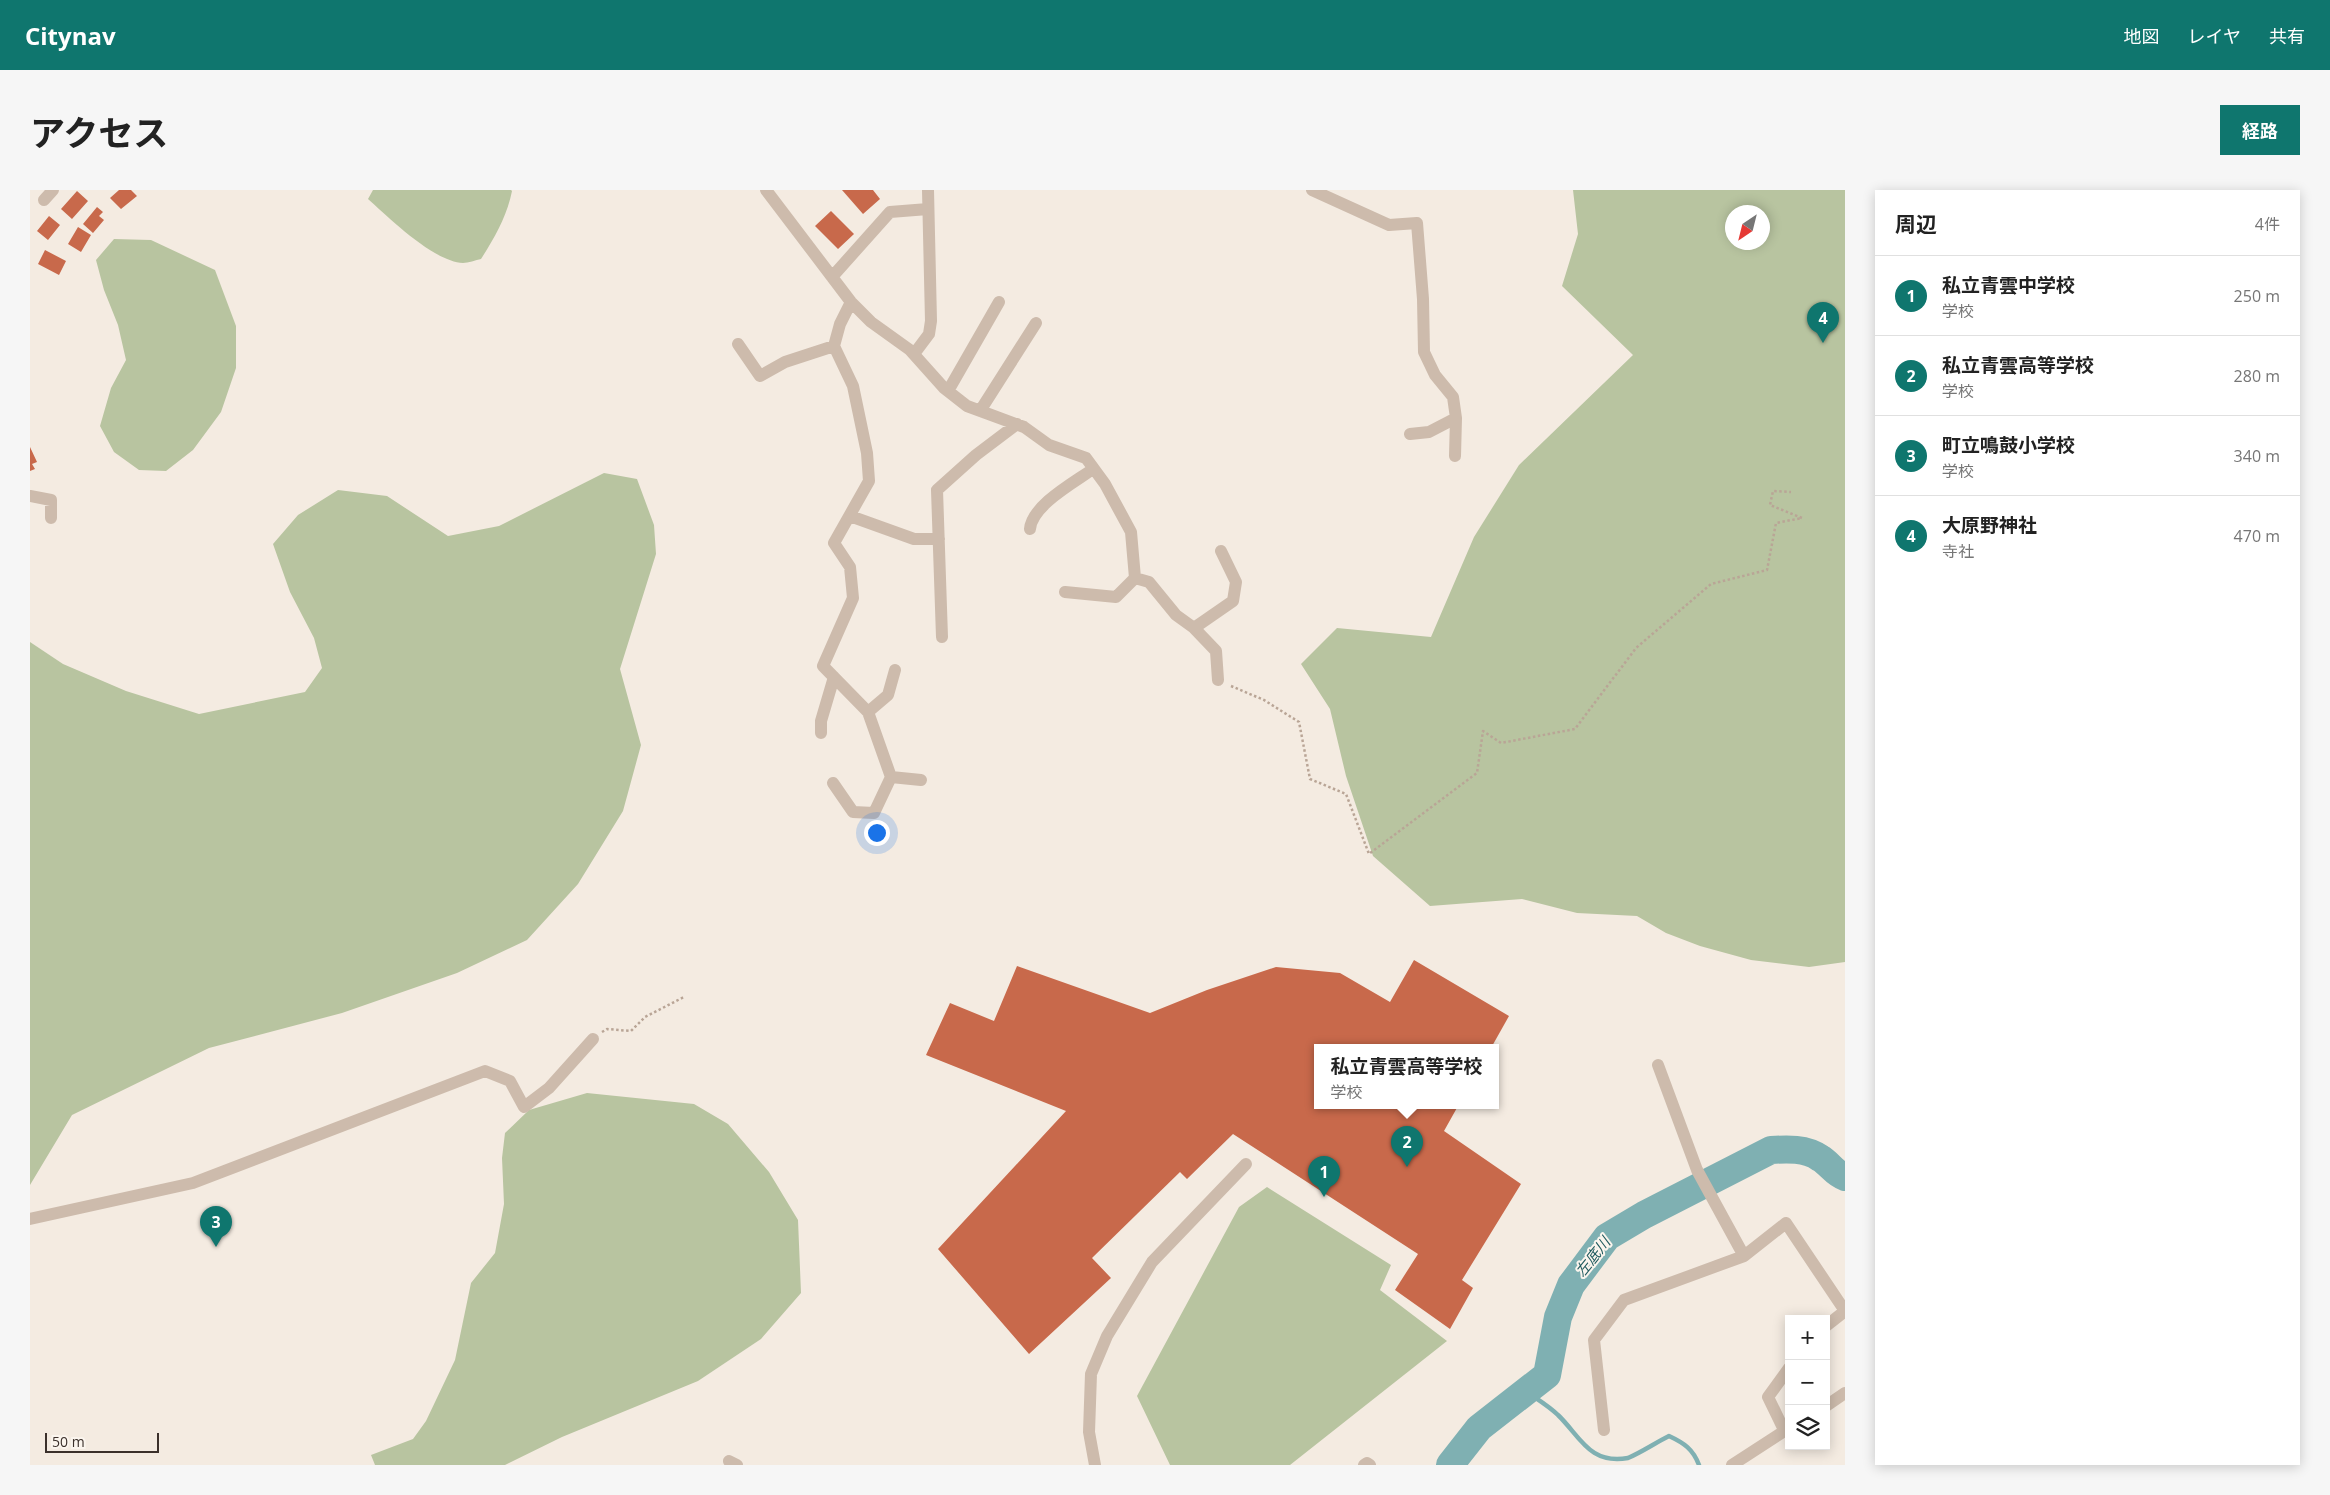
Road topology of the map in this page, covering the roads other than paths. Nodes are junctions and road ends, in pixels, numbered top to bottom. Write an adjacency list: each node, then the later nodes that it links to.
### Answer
1 (766, 190): 5 (street)
2 (928, 190): 4 (street)
3 (1312, 190): 14 (street)
4 (928, 209): 5 (street); 11 (street)
5 (832, 277): 6 (street)
6 (851, 302): 10 (street); 11 (street)
7 (999, 302): 12 (street)
8 (1036, 323): 13 (street)
9 (738, 344): 10 (street)
10 (834, 346): 20 (street)
11 (914, 354): 12 (street)
12 (948, 391): 13 (street)
13 (980, 411): 15 (street)
14 (1456, 418): 16 (street); 17 (street)
15 (1017, 424): 18 (street); 23 (street)
16 (1410, 434)
17 (1454, 456)
18 (1093, 468): 22 (street); 25 (street)
19 (30, 496): 21 (street)
20 (850, 516): 23 (street); 30 (street)
21 (51, 518)
22 (1030, 529)
23 (939, 539): 28 (street)
24 (1221, 550): 27 (street)
25 (1135, 578): 26 (street); 27 (street)
26 (1065, 592)
27 (1194, 628): 31 (street)
28 (942, 637)
29 (895, 670): 32 (street)
30 (834, 677): 32 (street); 33 (street)
31 (1218, 680)
32 (868, 712): 34 (street)
33 (821, 733)
34 (891, 777): 35 (street); 36 (street)
35 (921, 780)
36 (833, 783)
37 (593, 1038): 40 (street)
38 (1658, 1064): 41 (street)
39 (1246, 1164): 50 (street)
40 (30, 1219)
41 (1744, 1256): 42 (street); 48 (street)
42 (1845, 1311): 43 (street)
43 (1830, 1323)
44 (1785, 1374): 47 (street)
45 (1845, 1393): 46 (street)
46 (1827, 1405)
47 (1785, 1426)
48 (1604, 1430)
49 (1785, 1430): 53 (street)
50 (1095, 1465)
51 (1364, 1465): 52 (street)
52 (1370, 1465)
53 (1732, 1465)

